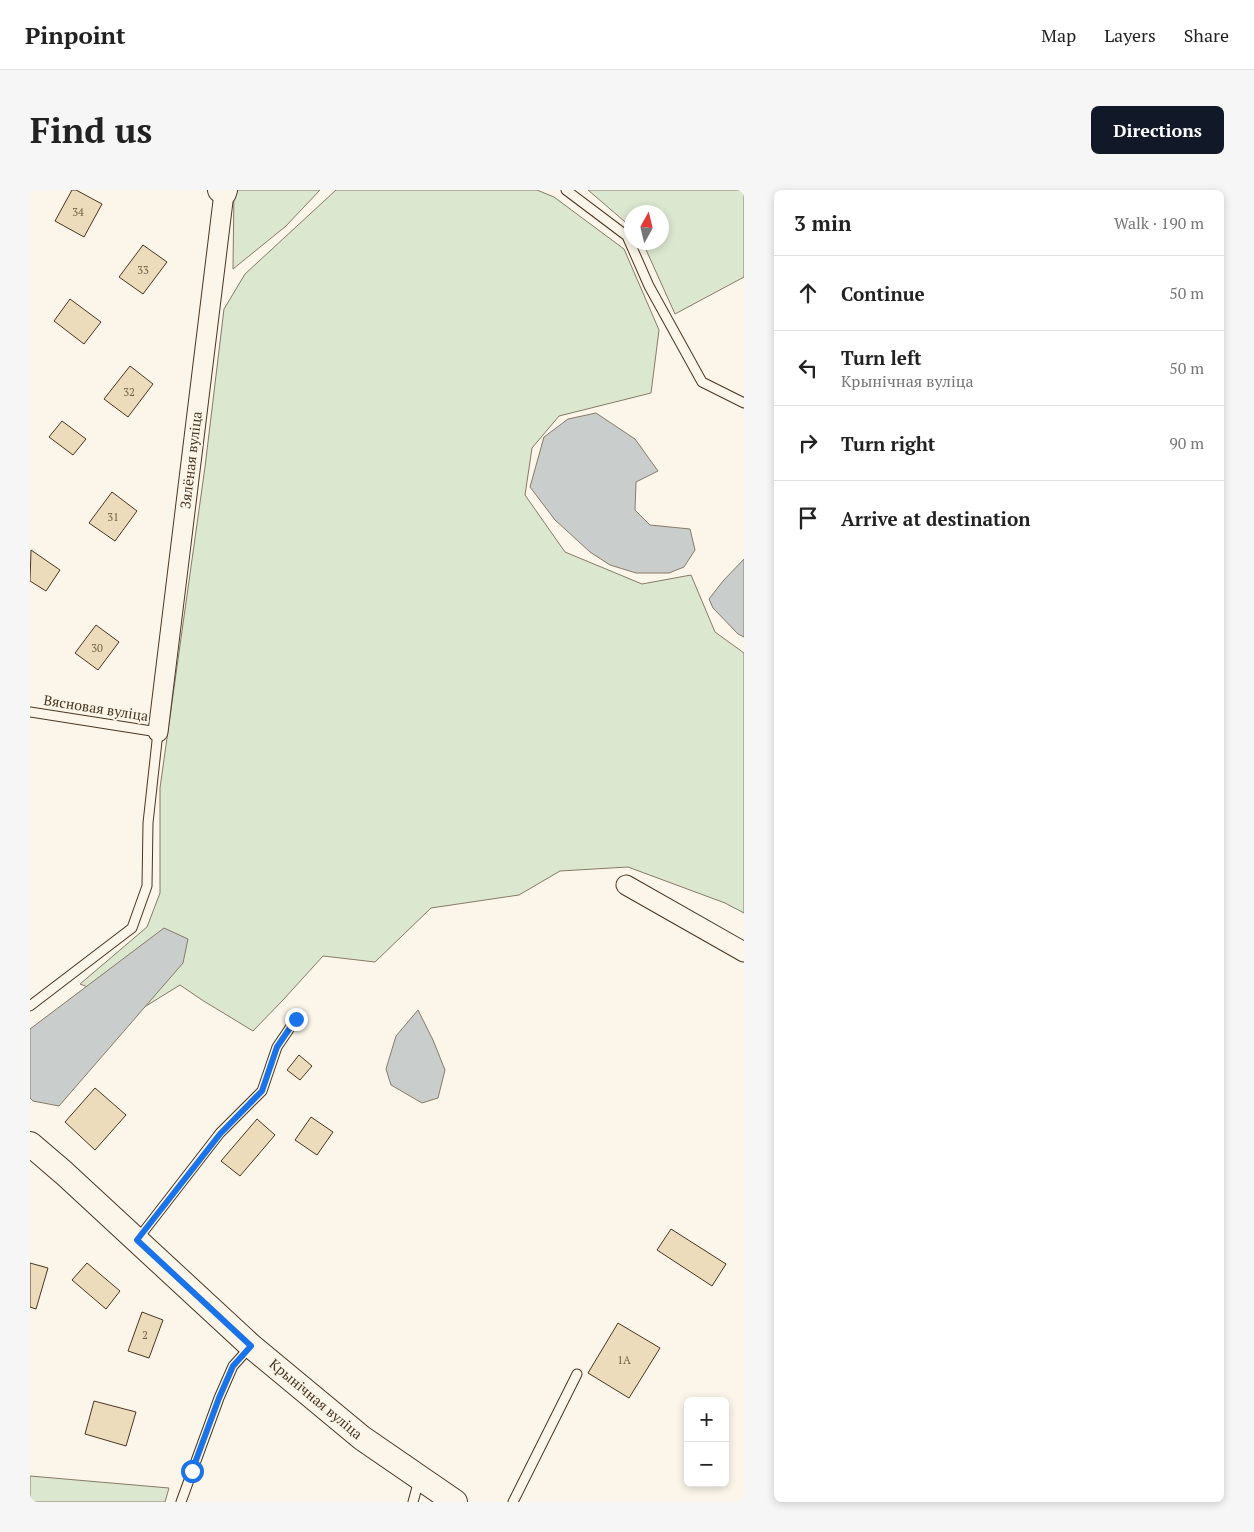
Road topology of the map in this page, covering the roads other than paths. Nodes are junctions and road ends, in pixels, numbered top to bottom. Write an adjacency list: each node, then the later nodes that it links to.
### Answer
1 (566, 190): 3 (lane)
2 (223, 191): 5 (street, Зялёная вуліца)
3 (744, 403)
4 (30, 712): 5 (lane, Вясновая вуліца)
5 (158, 732): 8 (lane)
6 (626, 885): 7 (street)
7 (744, 952)
8 (30, 1006)
9 (296, 1019): 11 (lane)
10 (31, 1149): 11 (street, Крынічная вуліца)
11 (137, 1240): 12 (street, Крынічная вуліца)
12 (251, 1346): 14 (street, Крынічная вуліца); 15 (lane)
13 (577, 1374): 18 (lane)
14 (419, 1478): 16 (lane); 17 (street, Крынічная вуліца)
15 (182, 1502)
16 (414, 1502)
17 (456, 1502)
18 (513, 1502)

